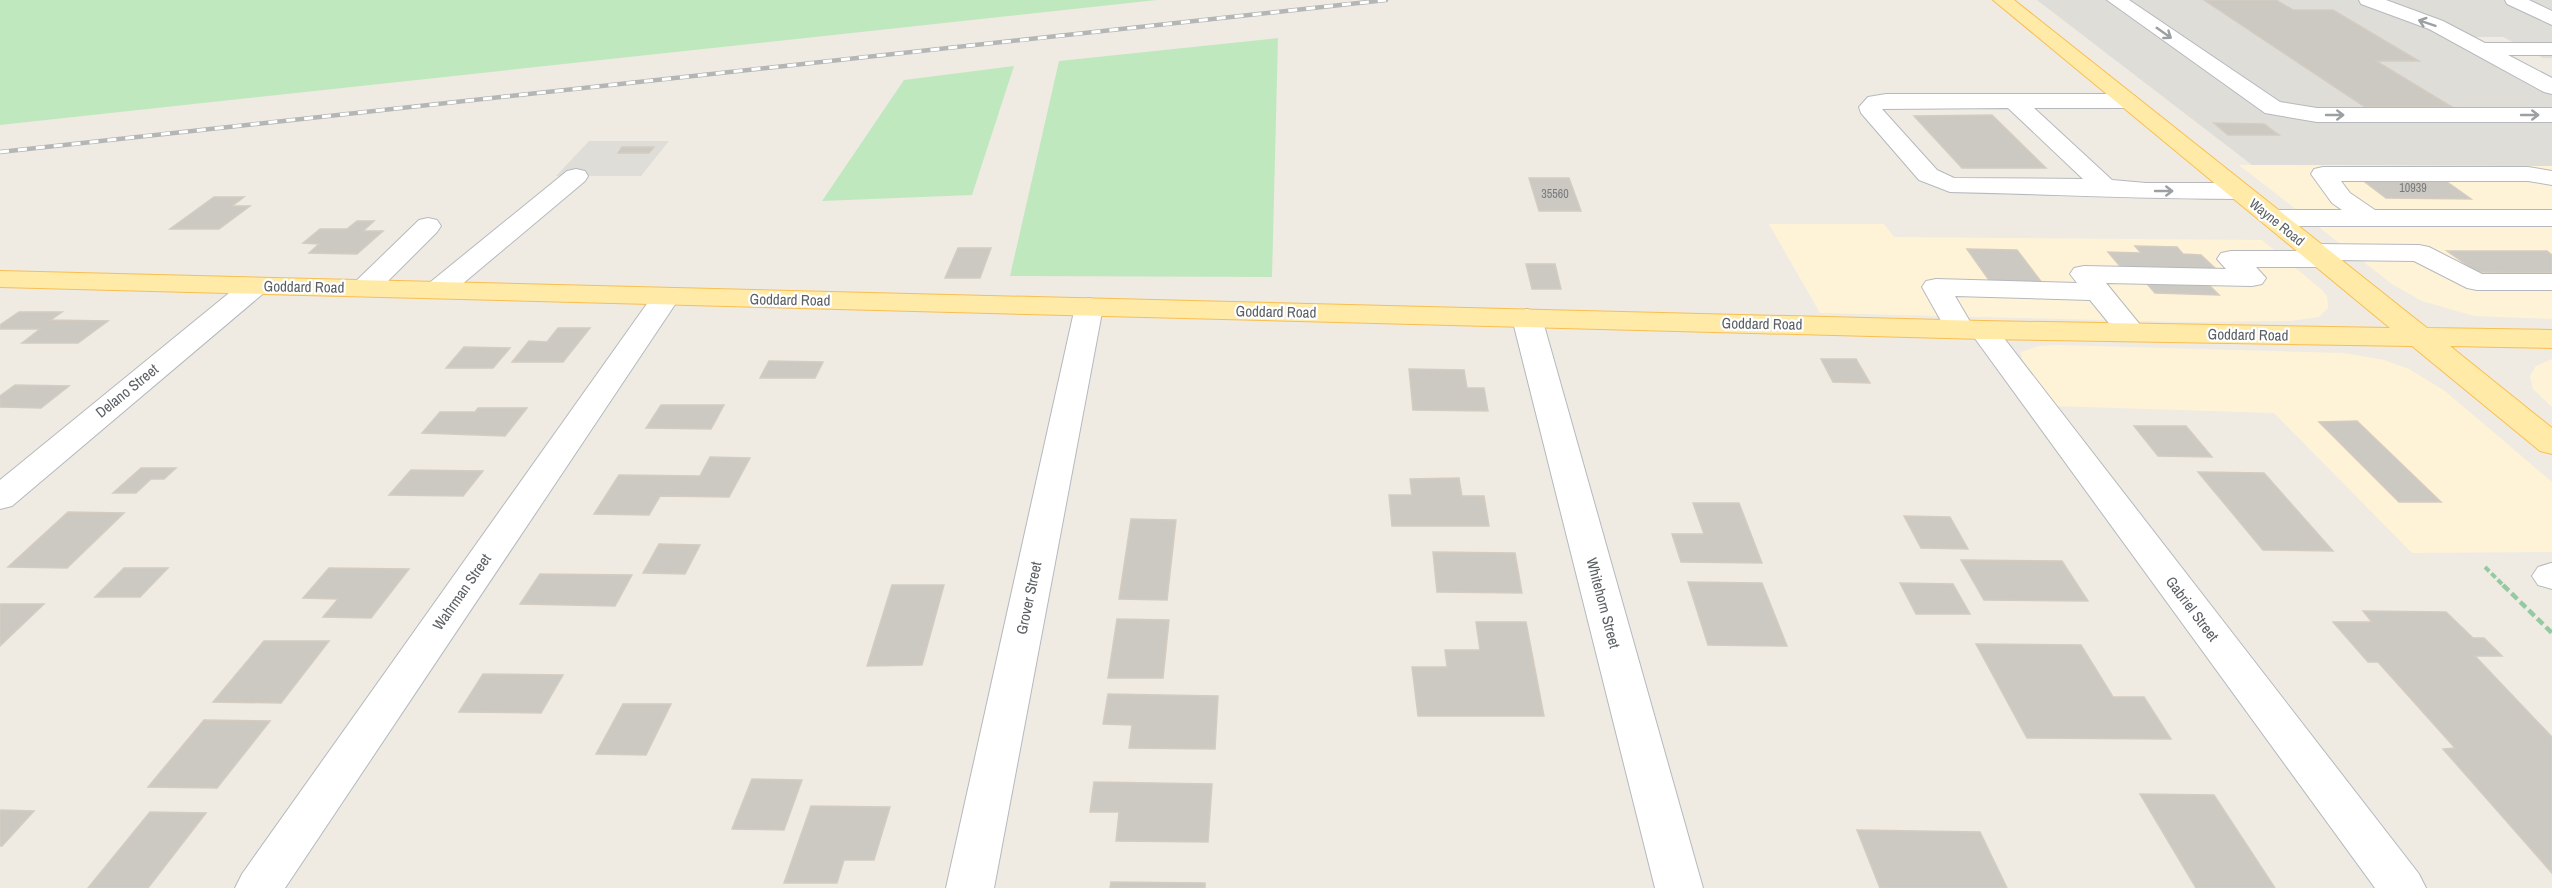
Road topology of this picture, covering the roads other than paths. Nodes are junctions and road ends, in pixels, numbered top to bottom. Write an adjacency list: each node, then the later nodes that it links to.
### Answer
1 (2002, 0): 10 (main road, Wayne Road)
2 (2116, 0): 11 (street, one-way to 11)
3 (2368, 0): 6 (street, one-way to 3)
4 (2514, 0): 5 (street)
5 (2546, 16)
6 (2480, 49): 7 (street); 8 (street)
7 (2552, 49)
8 (2552, 87)
9 (2014, 101): 10 (street); 14 (street); 14 (street)
10 (2127, 101): 15 (main road, Wayne Road)
11 (2552, 115)
12 (576, 176): 26 (street)
13 (2552, 178): 16 (street)
14 (2105, 187): 15 (street, one-way to 15)
15 (2243, 194): 16 (street); 17 (main road, Wayne Road)
16 (2341, 198): 18 (street)
17 (2272, 218): 18 (street); 21 (main road, Wayne Road)
18 (2369, 218): 19 (street)
19 (2552, 218)
20 (428, 226): 25 (street)
21 (2319, 256): 23 (street); 27 (street); 33 (main road, Wayne Road)
22 (0, 279): 24 (main road, Goddard Road)
23 (2552, 282)
24 (255, 286): 25 (main road, Goddard Road); 36 (street, Delano Street)
25 (365, 288): 26 (main road, Goddard Road)
26 (438, 290): 28 (main road, Goddard Road)
27 (2098, 292): 31 (street, Gabriel Street); 32 (street)
28 (666, 297): 29 (main road, Goddard Road); 37 (street, Wahrman Street)
29 (1089, 307): 30 (main road, Goddard Road); 38 (street, Grover Street)
30 (1527, 318): 31 (main road, Goddard Road); 39 (street, Whitehorn Street)
31 (1971, 329): 32 (main road, Goddard Road); 40 (street, Gabriel Street)
32 (2132, 333): 33 (main road, Goddard Road)
33 (2421, 338): 34 (main road, Goddard Road); 35 (main road, Wayne Road)
34 (2552, 339)
35 (2552, 444)
36 (0, 498)
37 (259, 888)
38 (970, 888)
39 (1679, 888)
40 (2402, 888)

